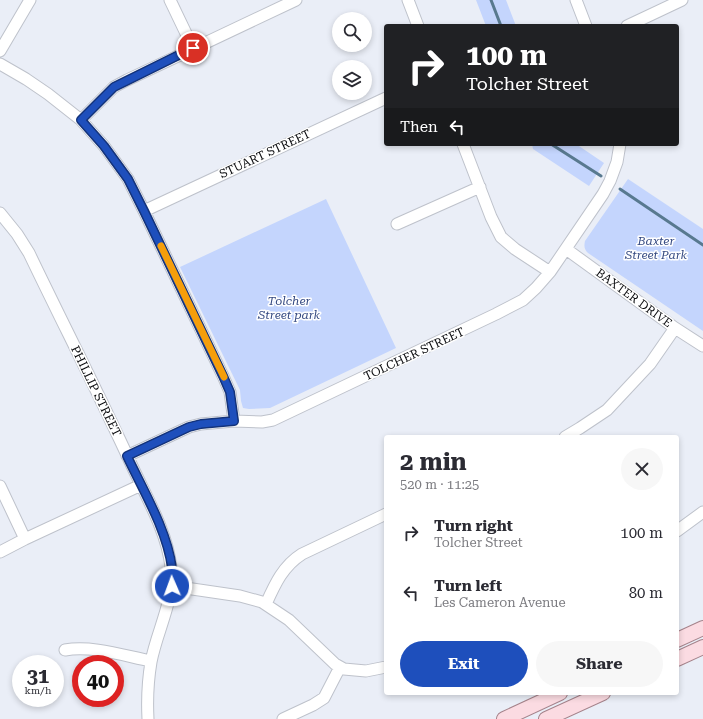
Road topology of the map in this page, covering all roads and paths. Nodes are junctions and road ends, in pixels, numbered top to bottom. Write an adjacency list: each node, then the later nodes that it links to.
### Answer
1 (30, 0): 11 (street)
2 (170, 0): 10 (street)
3 (296, 0): 10 (street)
4 (408, 0): 7 (street)
5 (576, 0): 8 (street)
6 (682, 0): 9 (street)
7 (417, 24)
8 (585, 24)
9 (631, 24)
10 (193, 48): 14 (street)
11 (0, 51)
12 (0, 64): 14 (street)
13 (384, 99): 18 (street, STUART STREET)
14 (81, 120): 18 (street)
15 (464, 146): 17 (street)
16 (620, 146): 21 (street, TOLCHER STREET)
17 (480, 187): 20 (street); 22 (street)
18 (144, 211): 25 (street)
19 (0, 213): 27 (street, PHILLIP STREET)
20 (397, 224)
21 (566, 249): 22 (street, TOLCHER STREET); 23 (street, BAXTER DRIVE)
22 (550, 272): 25 (street, TOLCHER STREET)
23 (675, 328): 24 (street, BAXTER DRIVE); 26 (street)
24 (703, 346)
25 (234, 421): 27 (street, TOLCHER STREET)
26 (568, 435)
27 (127, 456): 28 (street, PHILLIP STREET)
28 (141, 485): 33 (street); 35 (street, PHILLIP STREET)
29 (0, 486): 33 (street)
30 (703, 512): 32 (street)
31 (384, 515): 36 (street)
32 (679, 530)
33 (25, 539): 34 (street)
34 (0, 552)
35 (172, 586): 36 (street); 42 (street, PHILLIP STREET)
36 (266, 604): 43 (street)
37 (703, 628): 38 (main road)
38 (679, 639)
39 (703, 647): 41 (main road)
40 (66, 650): 42 (street)
41 (679, 658)
42 (151, 661): 47 (street, PHILLIP STREET)
43 (340, 667): 44 (street); 48 (street)
44 (384, 667)
45 (556, 695): 49 (main road)
46 (599, 695): 50 (main road)
47 (148, 719)
48 (283, 719)
49 (504, 719)
50 (546, 719)

